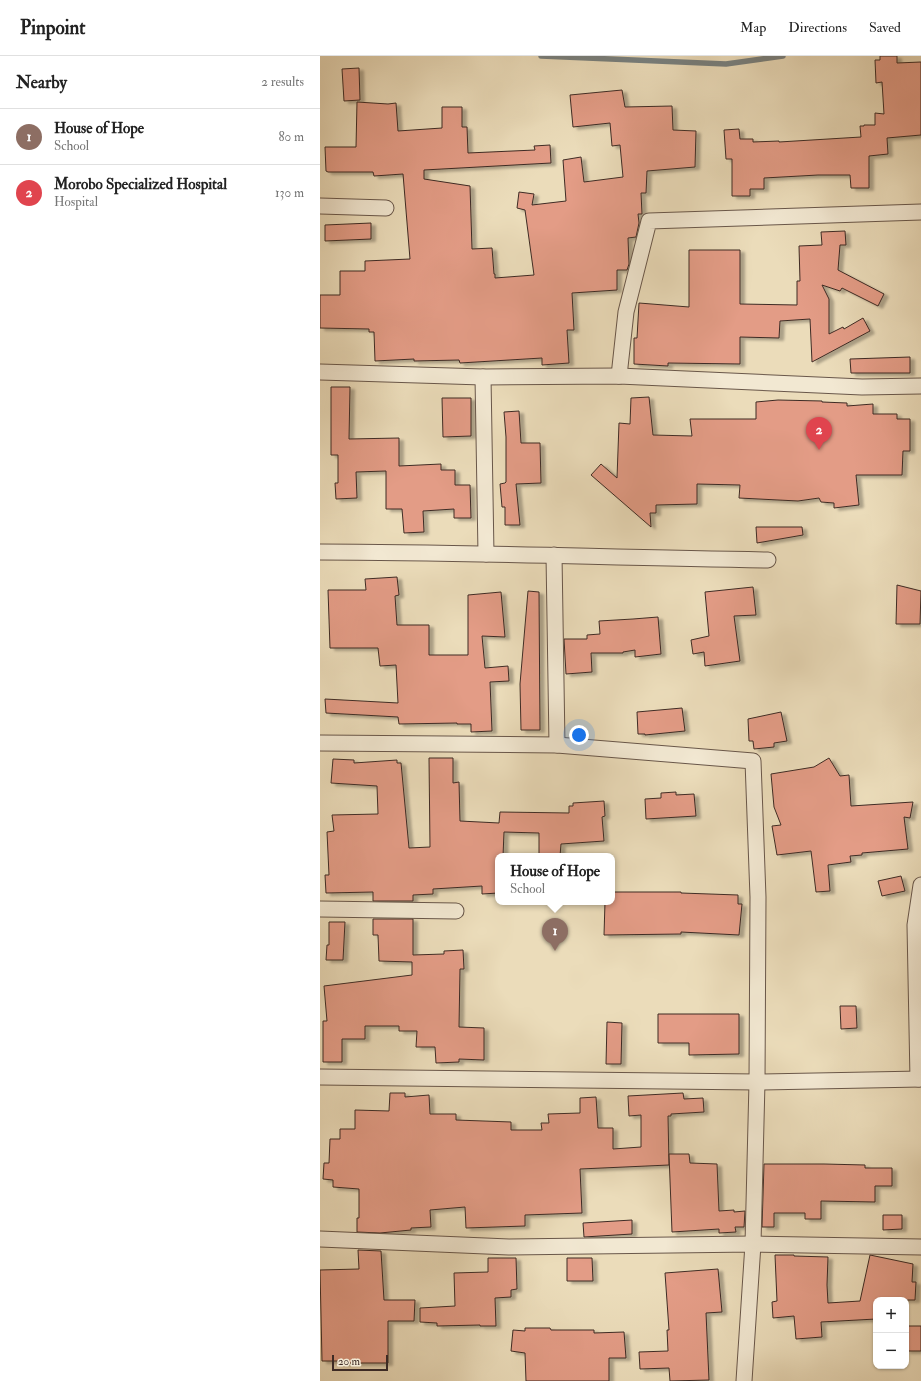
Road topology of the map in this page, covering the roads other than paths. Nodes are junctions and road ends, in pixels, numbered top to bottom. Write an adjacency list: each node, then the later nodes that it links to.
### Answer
1 (320, 206): 2 (street)
2 (386, 208)
3 (921, 212): 6 (street)
4 (320, 372): 5 (street)
5 (484, 376): 6 (street); 9 (street)
6 (619, 376): 7 (street)
7 (921, 386)
8 (320, 552): 9 (street)
9 (486, 554): 10 (street)
10 (554, 555): 11 (street); 13 (street)
11 (768, 560)
12 (320, 743): 13 (street)
13 (557, 745): 19 (street)
14 (921, 885): 18 (street)
15 (320, 908): 16 (street)
16 (456, 912)
17 (320, 1077): 19 (street)
18 (920, 1079): 19 (street)
19 (757, 1082): 21 (street)
20 (320, 1239): 21 (street)
21 (753, 1244): 22 (street); 23 (street)
22 (921, 1246)
23 (744, 1381)

